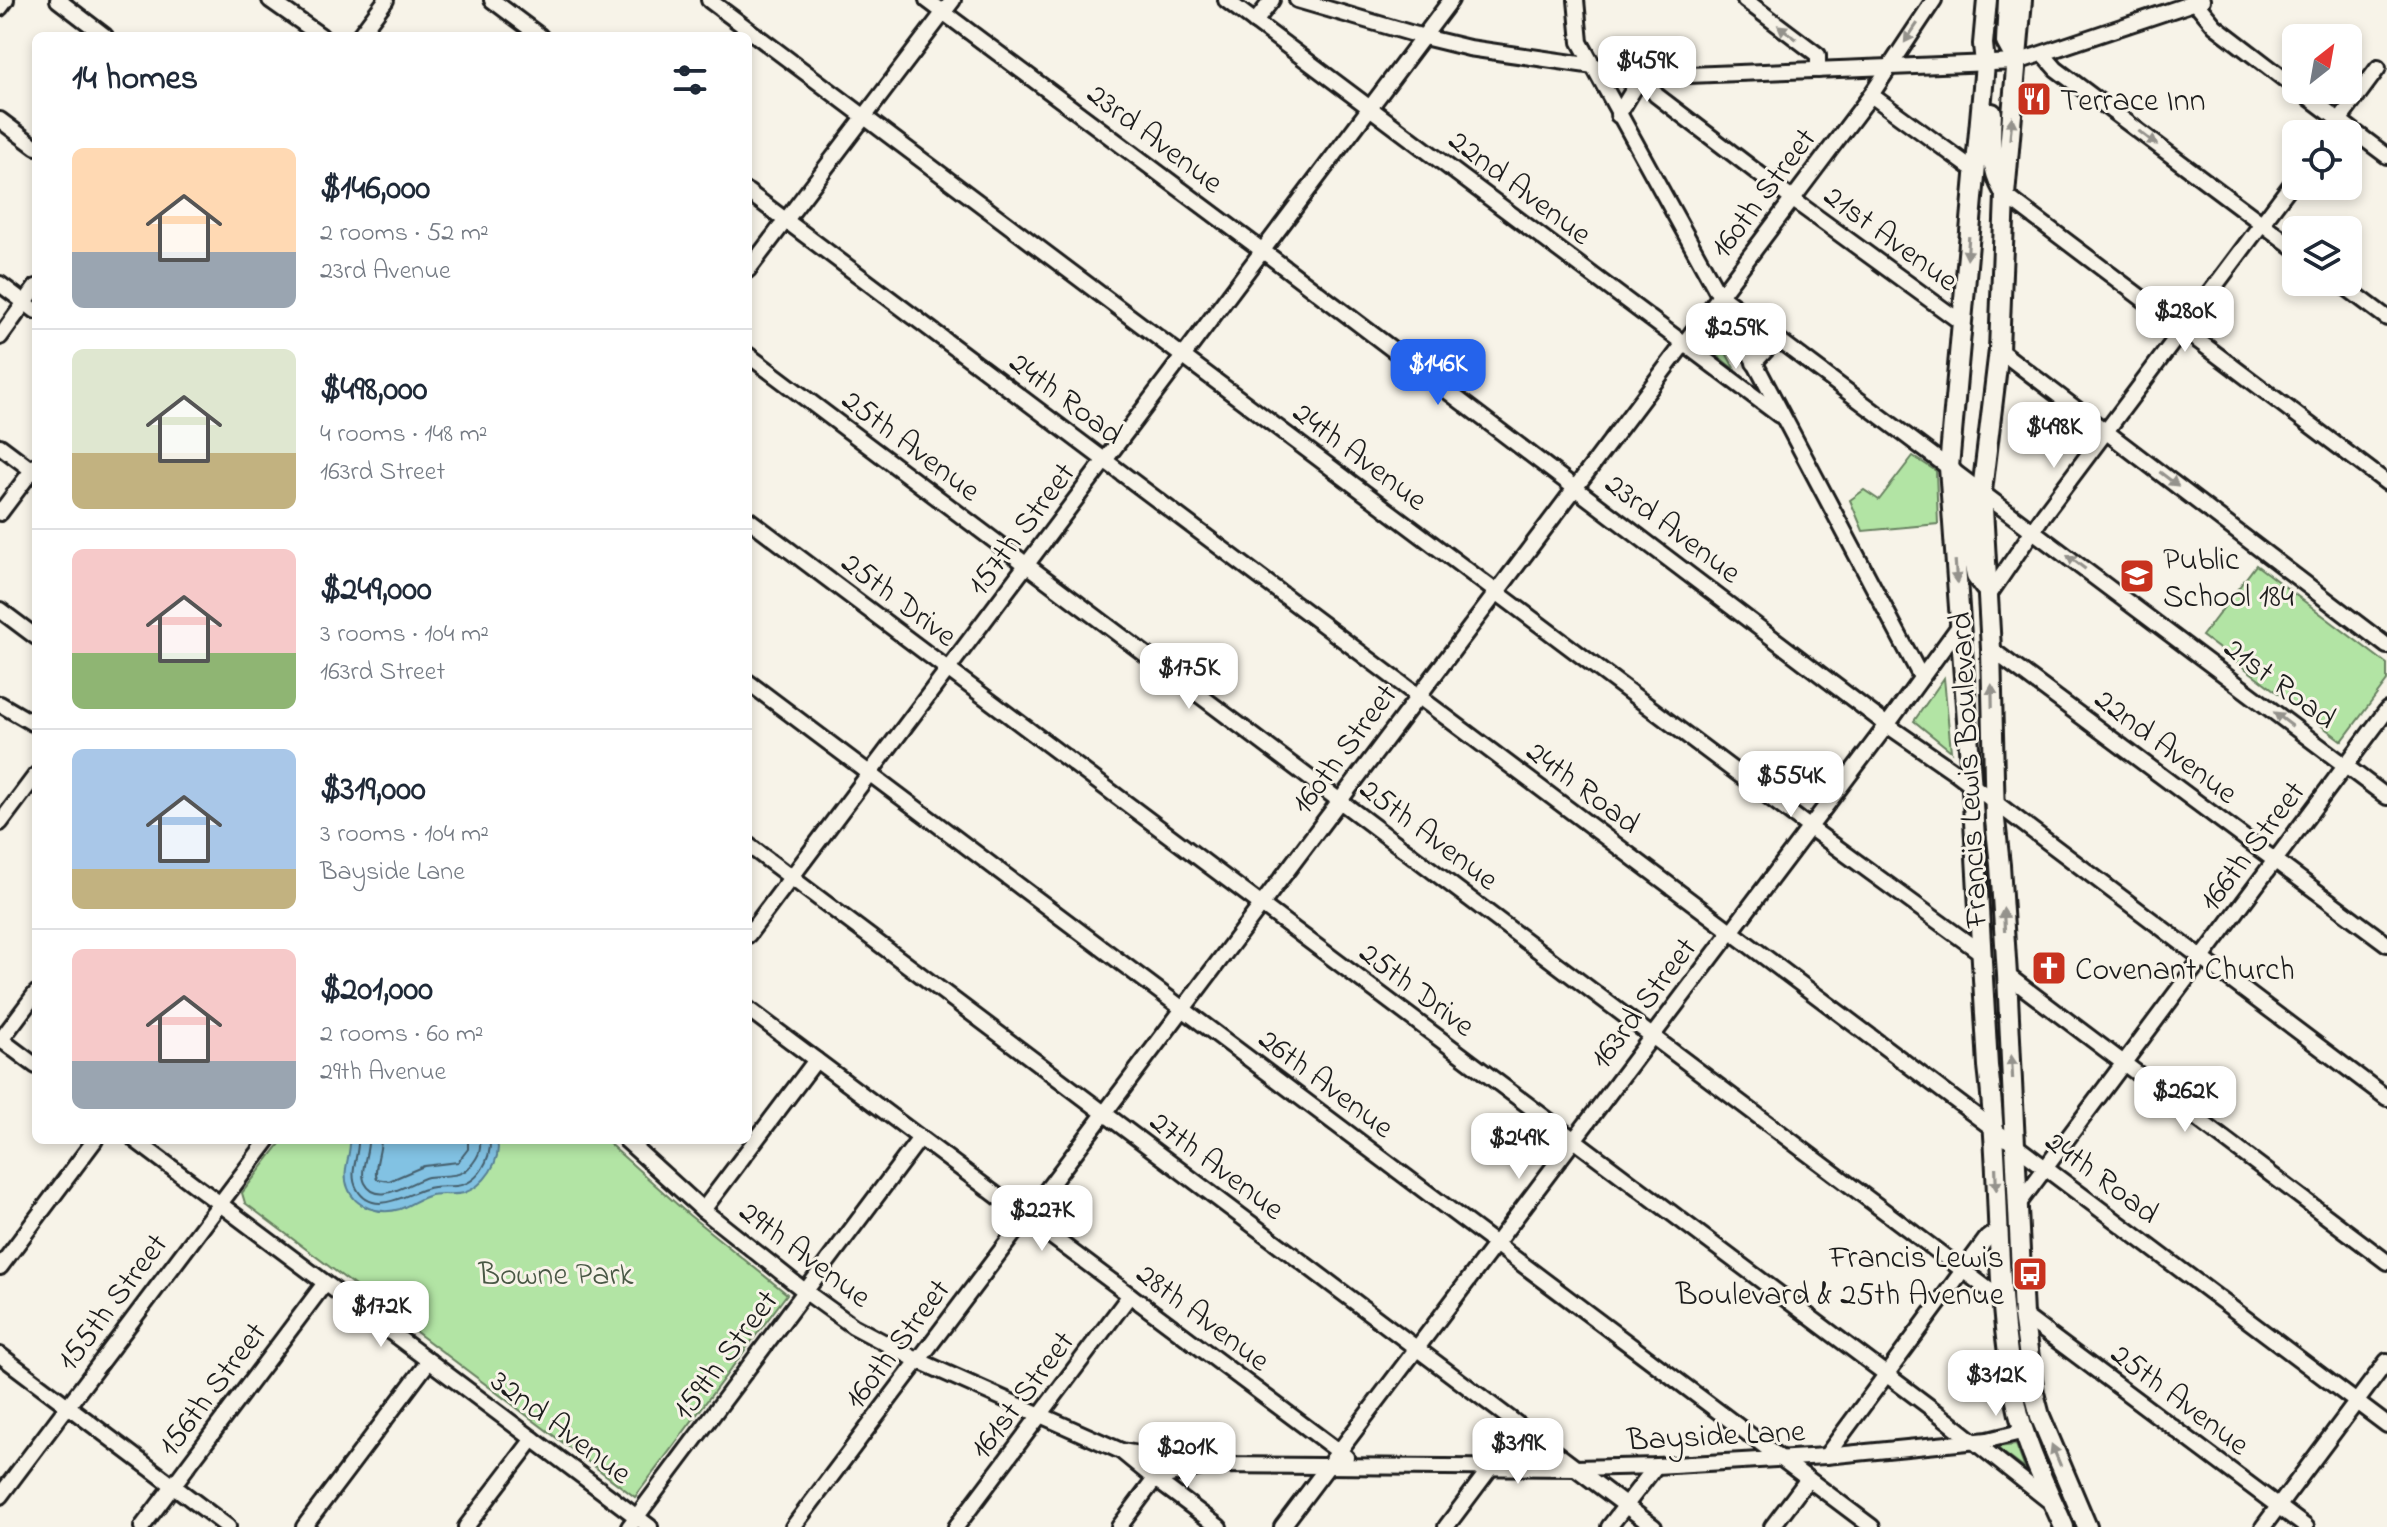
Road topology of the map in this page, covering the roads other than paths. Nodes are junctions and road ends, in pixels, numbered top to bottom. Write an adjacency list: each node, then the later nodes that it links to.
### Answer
1 (6, 0): 20 (street)
2 (58, 0): 23 (street)
3 (270, 0): 24 (street)
4 (386, 0): 25 (street)
5 (492, 0): 26 (street)
6 (709, 0): 27 (street, 24th Avenue)
7 (927, 0): 21 (street, 23rd Avenue)
8 (953, 0): 21 (street)
9 (1226, 0): 22 (street, 22nd Avenue)
10 (1272, 0): 22 (street)
11 (1297, 0): 29 (street)
12 (1451, 0): 29 (street, 157th Street)
13 (1576, 0): 33 (street)
14 (1745, 0): 36 (street, one-way to 14)
15 (1934, 0): 34 (street, 160th Street, one-way to 34)
16 (1987, 0): 32 (main road, Francis Lewis Boulevard)
17 (2008, 0): 31 (main road)
18 (2022, 0): 31 (main road, Francis Lewis Boulevard)
19 (2198, 1): 30 (street); 38 (street)
20 (0, 8)
21 (943, 13): 43 (street); 57 (street, 23rd Avenue)
22 (1255, 22): 41 (street, 22nd Avenue)
23 (100, 32)
24 (315, 32)
25 (362, 32)
26 (535, 32)
27 (752, 32)
28 (752, 32): 43 (street, 24th Avenue)
29 (1424, 37): 33 (street); 41 (street, 157th Street)
30 (2043, 54): 31 (street); 55 (street, one-way to 55)
31 (2017, 62): 32 (street); 51 (main road, Francis Lewis Boulevard, one-way to 31)
32 (1985, 64): 34 (street); 49 (main road, Francis Lewis Boulevard); 51 (main road)
33 (1593, 67): 37 (street); 42 (street)
34 (1889, 67): 36 (street); 39 (street, 160th Street)
35 (2378, 68): 45 (street)
36 (1818, 70): 37 (street)
37 (1643, 74): 42 (street); 53 (street, 21st Avenue)
38 (2282, 77)
39 (1871, 95): 49 (street); 53 (street, 160th Street)
40 (2318, 104): 45 (street)
41 (1370, 108): 57 (street, 157th Street); 68 (street, 22nd Avenue)
42 (1618, 115): 60 (street)
43 (865, 117): 54 (street); 70 (street, 24th Avenue)
44 (0, 120): 47 (street)
45 (2339, 120)
46 (2362, 137): 48 (street)
47 (32, 144)
48 (2387, 156)
49 (1974, 170): 64 (main road, Francis Lewis Boulevard, one-way to 64)
50 (752, 195): 54 (street, 24th Road)
51 (2005, 195): 65 (street); 69 (main road, Francis Lewis Boulevard)
52 (2282, 197): 55 (street)
53 (1792, 199): 60 (street, 160th Street); 64 (street, 21st Avenue)
54 (785, 220): 58 (street); 76 (street, 24th Road)
55 (2262, 224): 56 (street); 65 (street)
56 (2282, 239)
57 (1263, 251): 70 (street, 157th Street); 81 (street, 23rd Avenue)
58 (752, 265)
59 (0, 284): 62 (street)
60 (1719, 295): 67 (street, 21st Road); 68 (street, 160th Street); 72 (street)
61 (2358, 296): 63 (street)
62 (30, 307): 66 (street)
63 (2387, 318)
64 (1962, 323): 77 (main road, Francis Lewis Boulevard)
65 (2183, 329): 74 (street); 80 (street)
66 (0, 337)
67 (1777, 338): 72 (street); 77 (street, 21st Road)
68 (1683, 344): 73 (street, 22nd Avenue); 81 (street, 160th Street)
69 (1999, 350): 74 (street); 82 (main road, Francis Lewis Boulevard)
70 (1184, 356): 76 (street, 157th Street); 87 (street, 24th Avenue)
71 (752, 358): 86 (street, 25th Avenue)
72 (1754, 363): 73 (street)
73 (1782, 417): 95 (street)
74 (2107, 432): 85 (street); 92 (street, one-way to 92)
75 (0, 446): 78 (street)
76 (1105, 461): 86 (street, 157th Street); 97 (street, 24th Road)
77 (1949, 467): 82 (street, 21st Road); 88 (main road); 90 (main road, Francis Lewis Boulevard, one-way to 90)
78 (32, 468)
79 (32, 474): 83 (street)
80 (2387, 483)
81 (1575, 487): 87 (street, 160th Street); 101 (street, 23rd Avenue)
82 (1982, 491): 85 (street, 21st Road); 88 (main road, Francis Lewis Boulevard)
83 (0, 513)
84 (752, 522): 94 (street, 25th Drive)
85 (2034, 530): 88 (street); 102 (street, 21st Road, one-way to 85)
86 (1027, 565): 94 (street, 157th Street); 107 (street, 25th Avenue)
87 (1496, 592): 97 (street, 160th Street); 110 (street, 24th Avenue)
88 (1989, 595): 93 (main road, Francis Lewis Boulevard)
89 (0, 610): 91 (street)
90 (1960, 625): 95 (street, 163rd Street); 105 (main road, Francis Lewis Boulevard)
91 (32, 634)
92 (2387, 646)
93 (1991, 649): 108 (main road, Francis Lewis Boulevard, one-way to 93); 112 (street, 22nd Avenue)
94 (948, 669): 103 (street, 157th Street); 114 (street, 25th Drive)
95 (1921, 677): 101 (street, 163rd Street)
96 (752, 685): 103 (street, 26th Avenue)
97 (1418, 696): 107 (street, 160th Street); 116 (street, 24th Road)
98 (0, 704): 100 (street)
99 (2387, 710): 102 (street, 166th Street)
100 (32, 723)
101 (1887, 725): 105 (street, 23rd Avenue); 110 (street, 163rd Street)
102 (2345, 766): 106 (street, 21st Road); 112 (street, 166th Street)
103 (870, 774): 113 (street, 157th Street); 122 (street, 26th Avenue)
104 (32, 780): 109 (street)
105 (1971, 784): 108 (street, 23rd Avenue); 118 (main road, Francis Lewis Boulevard)
106 (2387, 797)
107 (1340, 800): 114 (street, 160th Street); 124 (street, 25th Avenue)
108 (1994, 802): 119 (street, 23rd Avenue); 120 (main road, Francis Lewis Boulevard, one-way to 108)
109 (0, 823)
110 (1809, 827): 116 (street, 163rd Street); 118 (street, 24th Avenue)
111 (752, 848): 113 (street, 27th Avenue)
112 (2274, 859): 117 (street, 22nd Avenue); 119 (street, 166th Street)
113 (791, 878): 115 (street, 157th Street); 130 (street, 27th Avenue)
114 (1261, 905): 122 (street, 160th Street); 133 (street, 25th Drive)
115 (752, 930)
116 (1731, 931): 124 (street, 163rd Street); 131 (street, 24th Road)
117 (2387, 944)
118 (1980, 952): 131 (main road, Francis Lewis Boulevard)
119 (2201, 958): 127 (street, 166th Street); 129 (street, 23rd Avenue)
120 (2007, 975): 127 (street); 138 (main road, Francis Lewis Boulevard, one-way to 120)
121 (32, 998): 125 (street)
122 (1183, 1009): 130 (street, 160th Street); 145 (street, 26th Avenue)
123 (752, 1012): 126 (street, 28th Avenue)
124 (1652, 1036): 133 (street, 163rd Street); 148 (street, 25th Avenue)
125 (0, 1040): 128 (street)
126 (816, 1060): 132 (street, 28th Avenue); 142 (street)
127 (2122, 1062): 139 (street, 166th Street); 146 (street)
128 (32, 1063)
129 (2387, 1098)
130 (1104, 1113): 143 (street, 160th Street); 154 (street, 27th Avenue)
131 (1994, 1128): 138 (street, 24th Road); 144 (main road, Francis Lewis Boulevard, one-way to 144)
132 (920, 1138): 143 (street, 28th Avenue); 150 (street, 159th Street)
133 (1574, 1140): 145 (street, 163rd Street); 159 (street, 25th Drive)
134 (92, 1144): 147 (street)
135 (140, 1144): 140 (street, 32nd Avenue)
136 (265, 1144): 140 (street, 155th Street)
137 (630, 1144): 142 (street, 29th Avenue)
138 (2016, 1145): 139 (street, 24th Road); 141 (main road, Francis Lewis Boulevard)
139 (2046, 1169): 141 (street, 166th Street); 160 (street, 24th Road)
140 (220, 1204): 149 (street, 32nd Avenue); 161 (street, 155th Street)
141 (2017, 1206): 153 (main road, Francis Lewis Boulevard)
142 (703, 1210): 150 (street, 29th Avenue)
143 (1025, 1217): 151 (street, 28th Avenue); 156 (street, 160th Street)
144 (1998, 1230): 148 (street); 152 (main road, Francis Lewis Boulevard)
145 (1495, 1244): 154 (street, 163rd Street); 171 (street, 26th Avenue)
146 (2387, 1262)
147 (0, 1267)
148 (1963, 1271): 152 (street, 25th Avenue); 159 (street)
149 (325, 1283): 157 (street, 32nd Avenue); 180 (street, 156th Street)
150 (806, 1292): 156 (street, 29th Avenue); 185 (street, 159th Street)
151 (1130, 1295): 162 (street, 161st Street); 169 (street, 28th Avenue)
152 (2001, 1299): 165 (main road, Francis Lewis Boulevard)
153 (2023, 1315): 184 (street, 25th Avenue); 202 (main road, Francis Lewis Boulevard, one-way to 153)
154 (1417, 1349): 164 (street, 27th Avenue); 169 (street, 163rd Street)
155 (0, 1355): 161 (street)
156 (917, 1360): 162 (street, 29th Avenue); 191 (street, 160th Street)
157 (429, 1361): 166 (street, 32nd Avenue); 188 (street)
158 (2387, 1361): 160 (street)
159 (1887, 1375): 167 (street, 25th Drive); 170 (street)
160 (2356, 1402): 163 (street, 24th Road); 184 (street)
161 (68, 1406): 180 (street); 181 (street, 155th Street)
162 (1040, 1416): 168 (street, 29th Avenue); 192 (street, 161st Street)
163 (2387, 1425)
164 (1521, 1427): 176 (street); 177 (street, 27th Avenue)
165 (2025, 1431): 167 (street, Bayside Lane); 182 (main road, Francis Lewis Boulevard)
166 (533, 1439): 185 (street, 32nd Avenue); 189 (street)
167 (1975, 1441): 170 (street, Bayside Lane); 182 (street, 25th Drive)
168 (1121, 1451): 172 (street, Bayside Lane); 178 (street, 29th Avenue)
169 (1339, 1452): 173 (street, 163rd Street); 174 (street, 28th Avenue)
170 (1826, 1456): 171 (street, Bayside Lane)
171 (1781, 1460): 175 (street, Bayside Lane); 179 (street, 26th Avenue)
172 (1208, 1465): 173 (street, Bayside Lane); 178 (street)
173 (1328, 1466): 174 (street, Bayside Lane); 195 (street, 163rd Street)
174 (1359, 1466): 176 (street, Bayside Lane)
175 (1656, 1466): 177 (street, Bayside Lane); 183 (street)
176 (1491, 1467): 177 (street, Bayside Lane); 196 (street)
177 (1575, 1468): 183 (street, 27th Avenue)
178 (1155, 1479): 193 (street); 194 (street, 29th Avenue)
179 (1808, 1479): 199 (street); 200 (street, 26th Avenue)
180 (173, 1485): 186 (street, 156th Street); 187 (street)
181 (0, 1496)
182 (2053, 1504): 201 (main road, Francis Lewis Boulevard)
183 (1626, 1505): 197 (street); 198 (street, 27th Avenue)
184 (2278, 1506): 203 (street); 204 (street, 25th Avenue)
185 (633, 1522): 190 (street, 32nd Avenue)
186 (142, 1527)
187 (228, 1527)
188 (304, 1527)
189 (466, 1527)
190 (650, 1527)
191 (793, 1527)
192 (956, 1527)
193 (1119, 1527)
194 (1219, 1527)
195 (1282, 1527)
196 (1446, 1527)
197 (1609, 1527)
198 (1654, 1527)
199 (1772, 1527)
200 (1872, 1527)
201 (2064, 1527)
202 (2087, 1527)
203 (2263, 1527)
204 (2306, 1527)

